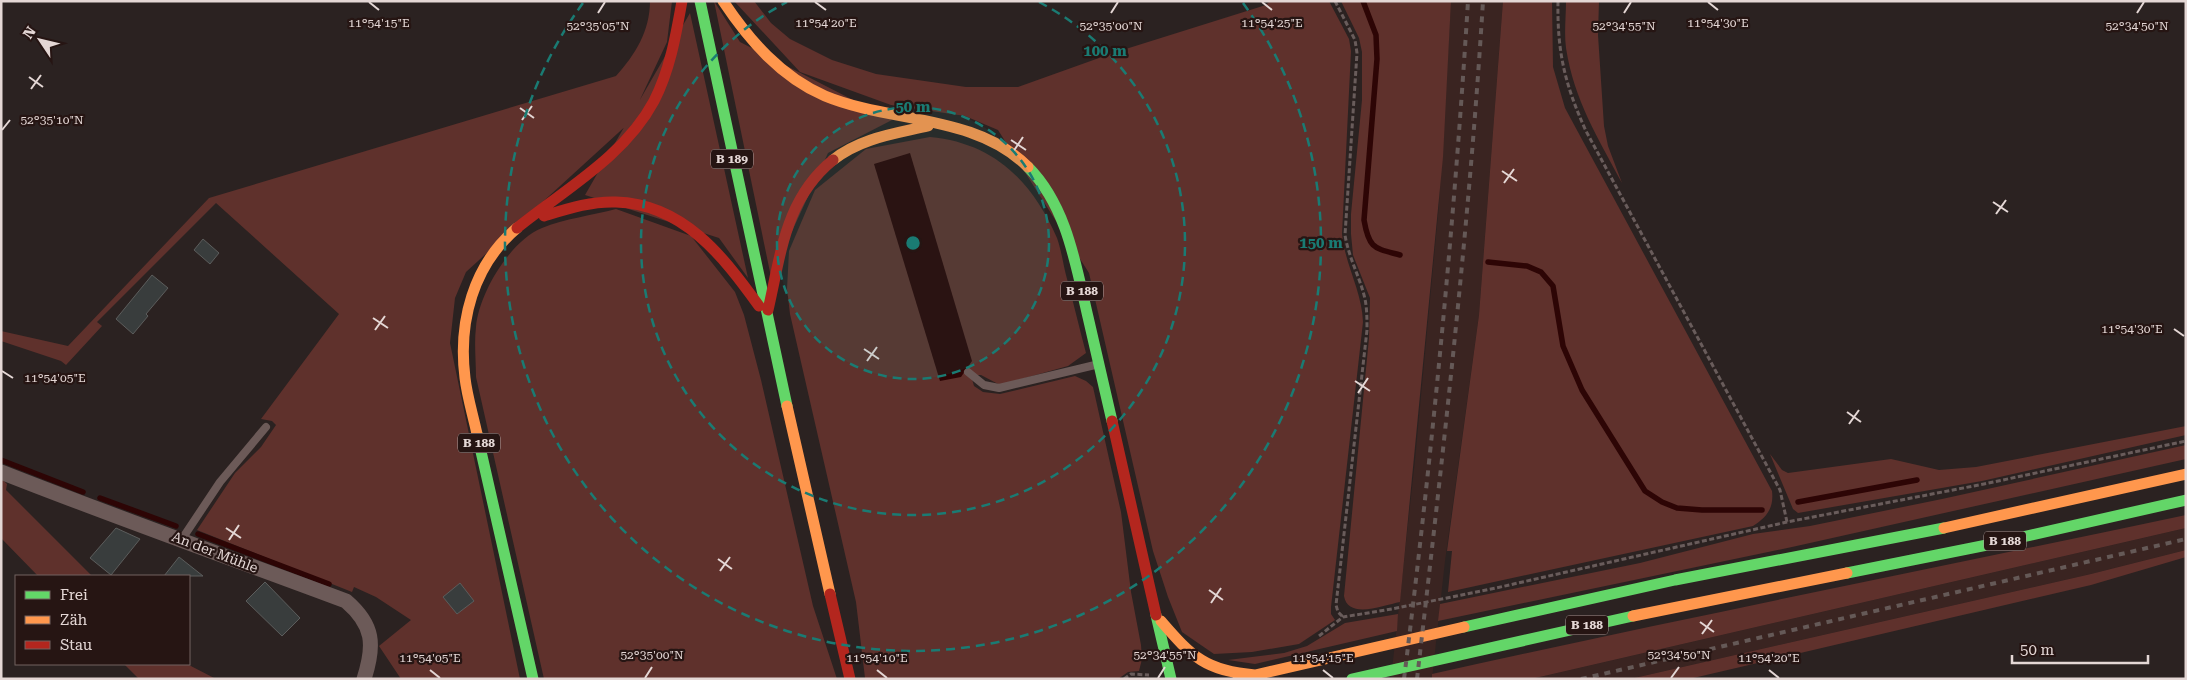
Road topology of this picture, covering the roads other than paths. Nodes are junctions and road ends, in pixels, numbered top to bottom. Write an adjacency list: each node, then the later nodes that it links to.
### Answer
1 (682, 1): 5 (highway)
2 (700, 1): 6 (highway, B 189)
3 (724, 1): 4 (highway)
4 (938, 124): 6 (highway, B 188); 7 (highway, B 188)
5 (524, 224): 6 (highway, B 188); 17 (highway, B 188)
6 (766, 316): 18 (highway, B 188)
7 (1099, 364): 8 (lane); 14 (highway, B 188)
8 (968, 372)
9 (266, 427): 13 (lane)
10 (1, 472): 13 (street, An der Mühle)
11 (2186, 474): 15 (highway, B 188)
12 (2186, 500): 21 (highway, B 188)
13 (182, 539): 16 (street, An der Mühle)
14 (1157, 616): 15 (highway); 19 (highway, B 188)
15 (1255, 675): 20 (highway, B 188)
16 (364, 679)
17 (533, 679)
18 (850, 679)
19 (1172, 679)
20 (1238, 679)
21 (1352, 679)

